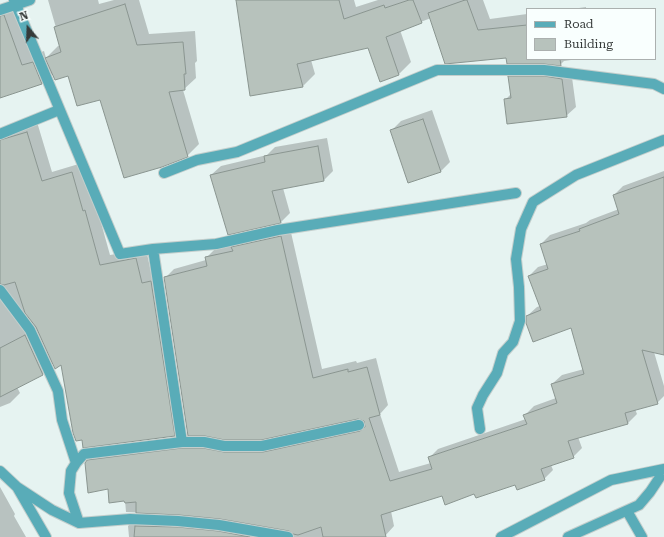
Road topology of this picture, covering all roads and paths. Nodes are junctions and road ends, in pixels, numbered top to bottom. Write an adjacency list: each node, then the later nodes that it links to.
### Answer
1 (30, 0): 2 (street)
2 (14, 2): 3 (street); 5 (street)
3 (0, 10)
4 (664, 89): 8 (street)
5 (59, 110): 6 (street); 10 (street)
6 (0, 134)
7 (664, 140): 13 (street)
8 (164, 173)
9 (516, 193): 10 (street)
10 (153, 249): 14 (street)
11 (0, 290): 15 (street)
12 (359, 425): 14 (street)
13 (480, 429)
14 (182, 442): 15 (street)
15 (76, 463): 20 (street)
16 (664, 470): 19 (street); 23 (street)
17 (0, 471): 18 (street)
18 (17, 487): 20 (street); 21 (street)
19 (627, 511): 24 (street); 25 (street)
20 (79, 523): 22 (street)
21 (46, 537)
22 (288, 537)
23 (501, 537)
24 (568, 537)
25 (642, 537)

